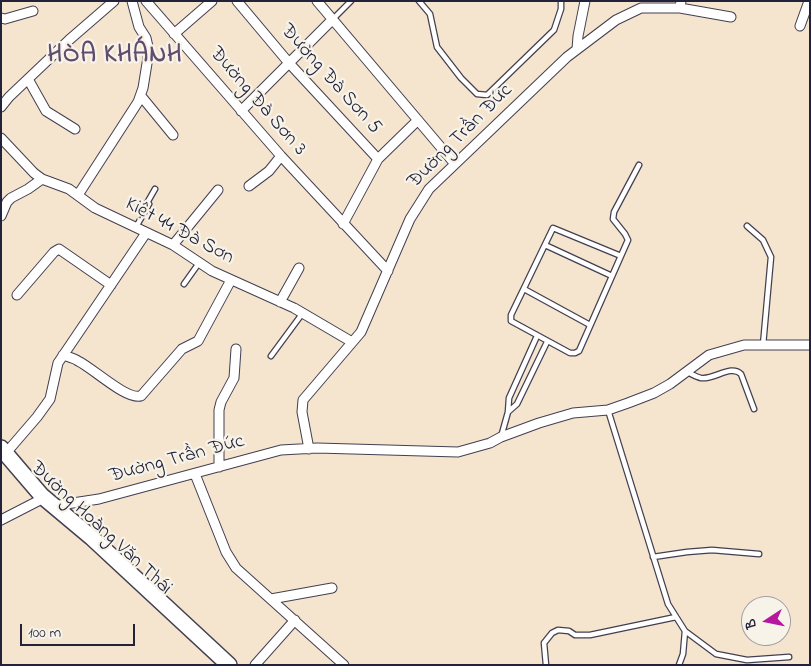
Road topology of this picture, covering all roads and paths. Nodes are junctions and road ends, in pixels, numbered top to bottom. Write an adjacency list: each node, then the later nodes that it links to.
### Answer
1 (132, 1): 23 (street)
2 (146, 1): 19 (street, Đường Đà Sơn 3)
3 (212, 1): 19 (street)
4 (236, 1): 21 (street, Đường Đà Sơn 5)
5 (317, 1): 17 (street)
6 (351, 1): 17 (lane)
7 (561, 1): 10 (lane)
8 (585, 1): 20 (street)
9 (809, 1): 18 (street)
10 (421, 2)
11 (108, 3): 22 (street)
12 (640, 5): 13 (street, Đường Trần Đức); 20 (street, Đường Trần Đức)
13 (680, 5): 15 (street, Đường Trần Đức)
14 (32, 11): 16 (street)
15 (731, 17)
16 (1, 18)
17 (333, 19): 21 (street); 26 (street)
18 (800, 26)
19 (174, 34): 25 (street, Đường Đà Sơn 3)
20 (577, 49): 32 (street, Đường Trần Đức)
21 (289, 62): 25 (street); 31 (street, Đường Đà Sơn 5)
22 (28, 79): 24 (street); 27 (street)
23 (140, 96): 28 (street); 38 (street)
24 (1, 107)
25 (241, 111): 30 (street, Đường Đà Sơn 3)
26 (418, 120): 31 (street); 32 (street)
27 (74, 129)
28 (172, 135)
29 (1, 138): 34 (street, Kiệt 44 Đà Sơn)
30 (280, 156): 35 (street); 40 (street, Đường Đà Sơn 3)
31 (378, 159): 40 (street)
32 (455, 164): 49 (street, Đường Trần Đức)
33 (639, 165): 46 (lane)
34 (42, 179): 38 (street, Kiệt 44 Đà Sơn); 39 (street)
35 (249, 186)
36 (155, 189): 42 (lane)
37 (218, 190): 44 (street)
38 (78, 195): 42 (street, Kiệt 44 Đà Sơn)
39 (1, 216)
40 (343, 224): 49 (street, Đường Đà Sơn 3)
41 (746, 226): 62 (lane)
42 (136, 227): 43 (street, Kiệt 44 Đà Sơn)
43 (146, 233): 44 (street, Kiệt 44 Đà Sơn); 53 (street)
44 (172, 245): 47 (street, Kiệt 44 Đà Sơn)
45 (545, 245): 46 (lane); 50 (lane); 54 (lane)
46 (621, 256): 50 (lane)
47 (199, 263): 51 (street, Kiệt 44 Đà Sơn); 52 (lane)
48 (299, 268): 56 (street)
49 (388, 271): 60 (street, Đường Trần Đức)
50 (612, 276): 58 (lane)
51 (230, 280): 56 (street, Kiệt 44 Đà Sơn); 65 (street)
52 (184, 284)
53 (111, 285): 55 (street); 65 (street)
54 (524, 289): 58 (lane); 59 (lane)
55 (17, 295)
56 (280, 302): 57 (street, Kiệt 44 Đà Sơn)
57 (302, 314): 60 (street, Kiệt 44 Đà Sơn); 66 (lane)
58 (590, 325): 61 (lane)
59 (537, 336): 61 (lane); 70 (lane)
60 (352, 342): 72 (street, Đường Trần Đức)
61 (547, 342): 70 (lane)
62 (764, 345): 63 (street, Đường Trần Đức); 67 (street, Đường Trần Đức)
63 (809, 347)
64 (236, 349): 74 (street)
65 (63, 355): 73 (street)
66 (271, 356)
67 (685, 371): 68 (lane); 69 (street, Đường Trần Đức)
68 (754, 409)
69 (608, 410): 71 (street, Đường Trần Đức); 79 (lane)
70 (508, 412): 71 (lane)
71 (501, 437): 72 (street, Đường Trần Đức)
72 (309, 449): 74 (street, Đường Trần Đức)
73 (3, 455): 76 (main road, Đường Hoàng Văn Thái)
74 (219, 467): 75 (street, Đường Trần Đức)
75 (195, 474): 76 (street, Đường Trần Đức); 81 (street)
76 (46, 506): 77 (street, Đường Trần Đức); 86 (main road, Đường Hoàng Văn Thái); 87 (main road)
77 (1, 520)
78 (759, 554): 79 (lane)
79 (653, 557): 82 (lane)
80 (332, 588): 81 (street)
81 (271, 599): 83 (street)
82 (676, 617): 84 (lane); 90 (lane)
83 (295, 620): 88 (street); 89 (street)
84 (685, 631): 85 (lane); 91 (lane)
85 (789, 657)
86 (217, 665)
87 (229, 665)
88 (254, 665)
89 (344, 665)
90 (546, 665)
91 (679, 665)

